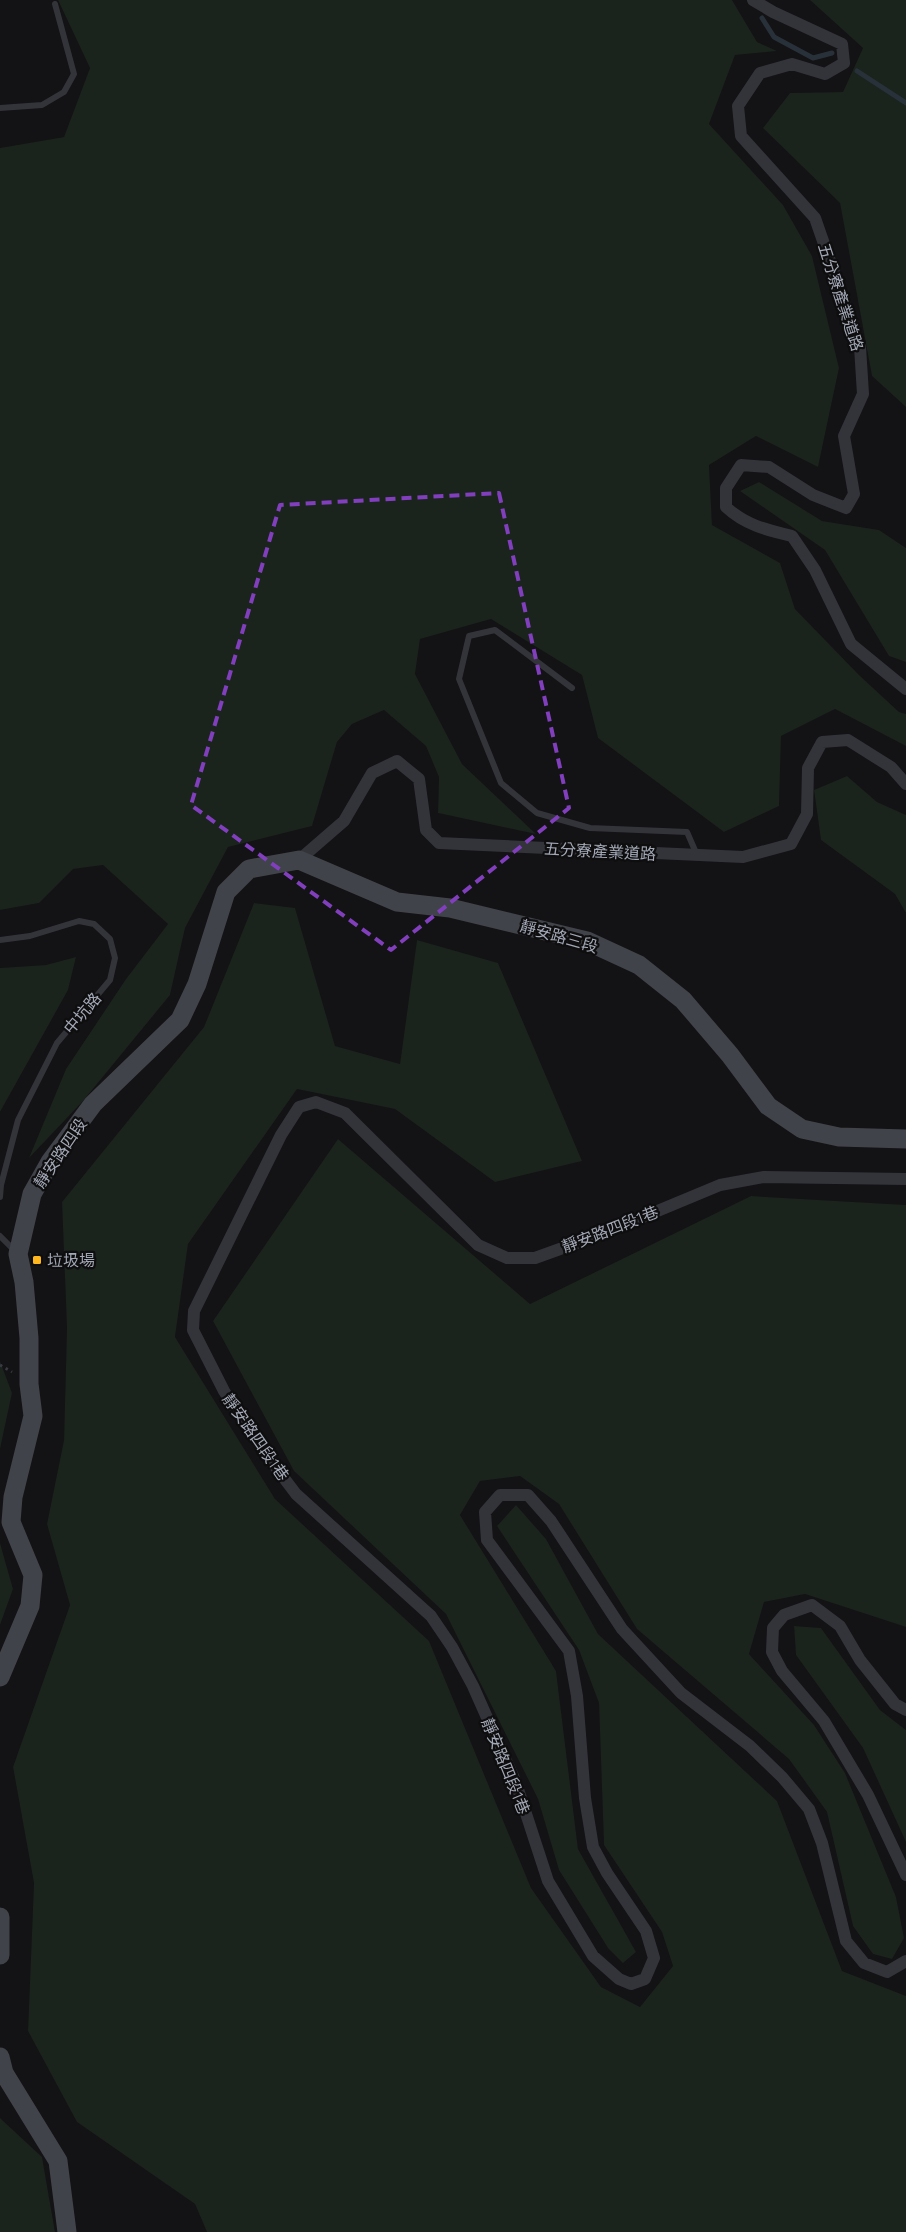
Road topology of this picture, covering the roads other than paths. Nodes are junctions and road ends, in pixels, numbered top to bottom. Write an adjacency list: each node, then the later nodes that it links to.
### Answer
1 (753, 0): 5 (street, 五分寮產業道路)
2 (55, 4): 3 (lane)
3 (0, 108)
4 (572, 688): 7 (lane)
5 (906, 689)
6 (906, 784): 7 (street, 五分寮產業道路)
7 (697, 856): 8 (street, 五分寮產業道路)
8 (299, 860): 10 (main road, 靜安路三段); 14 (main road, 靜安路四段)
9 (0, 940): 12 (lane, 中坑路)
10 (906, 1139)
11 (906, 1179): 20 (street, 靜安路四段1巷)
12 (0, 1197)
13 (0, 1236): 14 (lane)
14 (18, 1254): 15 (main road, 靜安路四段)
15 (0, 1677)
16 (906, 1710): 17 (street)
17 (906, 1875)
18 (0, 1917): 19 (main road)
19 (0, 1955)
20 (906, 1961)
21 (0, 2058): 22 (main road)
22 (67, 2232)

